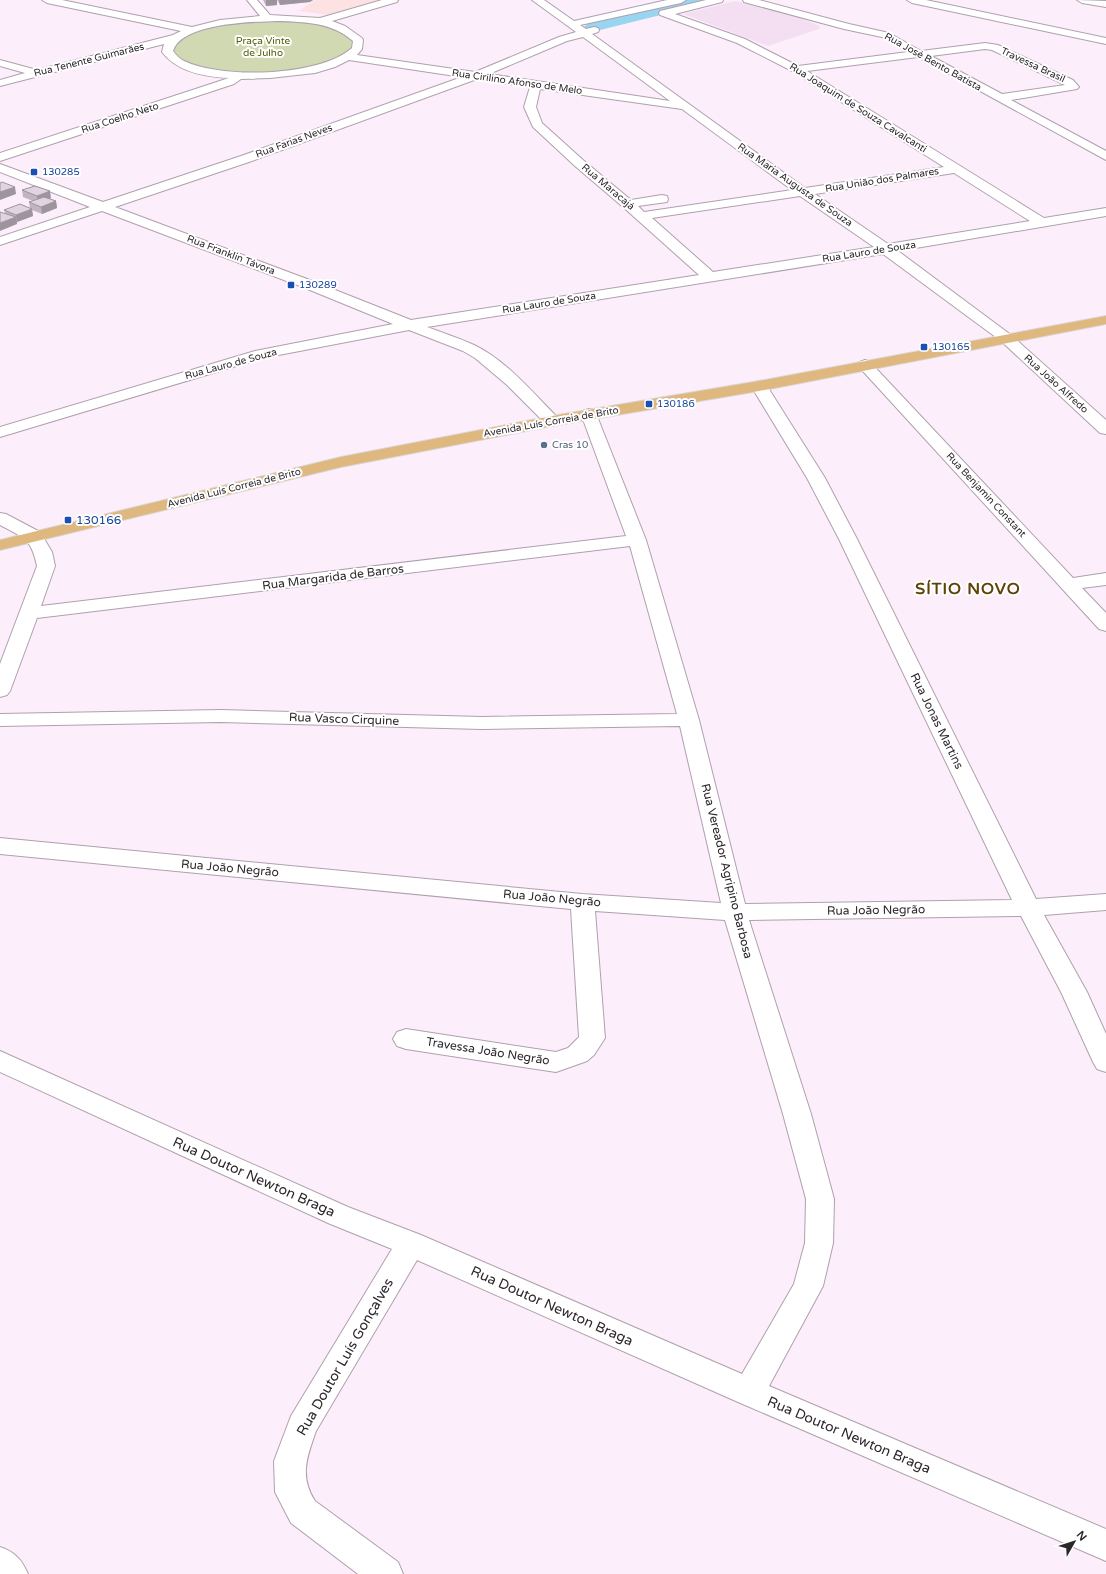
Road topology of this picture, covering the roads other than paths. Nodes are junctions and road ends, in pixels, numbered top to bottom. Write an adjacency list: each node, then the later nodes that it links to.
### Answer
1 (47, 0): 15 (street)
2 (252, 0): 12 (street)
3 (393, 0): 13 (street)
4 (537, 0): 14 (street)
5 (680, 0): 14 (street)
6 (718, 0): 11 (street, Rua Farias Neves)
7 (748, 0): 19 (street, Rua José Bento Batista)
8 (912, 0): 18 (street)
9 (1082, 0): 10 (street)
10 (1106, 4)
11 (664, 13): 16 (street, Rua Farias Neves); 22 (street, Rua Joaquim de Souza Cavalcanti)
12 (267, 18): 13 (street); 15 (street)
13 (318, 22): 20 (street)
14 (572, 24): 16 (street)
15 (193, 30): 17 (street)
16 (584, 33): 25 (street, Rua Farias Neves); 29 (street, Rua Maria Augusta de Souza)
17 (178, 37): 23 (street, Rua Tenente Guimarães); 24 (street)
18 (1106, 40)
19 (919, 53): 22 (street, Travessa Brasil); 28 (street, Rua José Bento Batista); 28 (street, Travessa Brasil)
20 (348, 57): 24 (street); 25 (street, Rua Cirilino Afonso de Melo)
21 (0, 63): 23 (street)
22 (796, 68): 34 (street, Rua Joaquim de Souza Cavalcanti)
23 (36, 73): 26 (street, Rua Tenente Guimarães)
24 (236, 76): 33 (street, Rua Coelho Neto)
25 (475, 76): 27 (street, Rua Cirilino Afonso de Melo); 44 (street, Rua Farias Neves)
26 (0, 83)
27 (536, 85): 29 (street, Rua Cirilino Afonso de Melo); 43 (street, Rua Maracajá)
28 (998, 98): 31 (street, Rua José Bento Batista)
29 (686, 107): 39 (street, Rua Maria Augusta de Souza)
30 (1106, 144): 31 (street)
31 (1089, 146): 32 (street, Rua José Bento Batista)
32 (1106, 156)
33 (0, 157)
34 (939, 158): 35 (street, Rua União dos Palmares); 37 (street, Rua Joaquim de Souza Cavalcanti)
35 (916, 161)
36 (0, 168): 44 (street, Rua Franklin Távora)
37 (956, 169): 41 (street, Rua União dos Palmares); 47 (street, Rua Joaquim de Souza Cavalcanti)
38 (802, 178): 39 (street)
39 (787, 180): 40 (street); 41 (street, Rua Maria Augusta de Souza)
40 (772, 182)
41 (803, 192): 46 (street, Rua União dos Palmares); 49 (street, Rua Maria Augusta de Souza)
42 (673, 197): 43 (street)
43 (628, 204): 46 (street, Rua Maracajá)
44 (102, 206): 48 (street, Rua Farias Neves); 52 (street, Rua Franklin Távora)
45 (1106, 212): 47 (street, Rua Lauro de Souza)
46 (641, 216): 50 (street, Rua Maracajá)
47 (1041, 222): 49 (street, Rua Lauro de Souza)
48 (0, 241)
49 (886, 249): 50 (street, Rua Lauro de Souza); 53 (street, Rua Maria Augusta de Souza)
50 (710, 277): 52 (street, Rua Lauro de Souza)
51 (1106, 320): 53 (main road, Avenida Luís Correia de Brito)
52 (409, 325): 57 (street, Rua Franklin Távora); 59 (street, Rua Lauro de Souza)
53 (1006, 338): 54 (main road, Avenida Luís Correia de Brito); 58 (street, Rua João Alfredo)
54 (865, 365): 55 (main road, Avenida Luís Correia de Brito); 65 (street, Rua Benjamin Constant)
55 (758, 386): 56 (main road, Avenida Luís Correia de Brito); 74 (street, Rua Jonas Martins)
56 (589, 414): 57 (main road, Avenida Luís Correia de Brito); 62 (street, Rua Vereador Agripino Barbosa)
57 (552, 421): 61 (main road, Avenida Luís Correia de Brito)
58 (1106, 429)
59 (0, 432)
60 (0, 518): 61 (street)
61 (34, 536): 63 (main road, Avenida Luís Correia de Brito); 66 (street)
62 (637, 540): 66 (street, Rua Margarida de Barros); 70 (street, Rua Vereador Agripino Barbosa)
63 (0, 545)
64 (1106, 579): 65 (street)
65 (1069, 584): 67 (street, Rua Benjamin Constant)
66 (28, 613): 68 (street)
67 (1106, 625)
68 (0, 691)
69 (0, 720): 70 (street, Rua Vasco Cirquine)
70 (689, 720): 75 (street, Rua Vereador Agripino Barbosa)
71 (0, 846): 72 (street, Rua João Negrão)
72 (582, 902): 75 (street, Rua João Negrão); 76 (street, Travessa João Negrão)
73 (1106, 902): 74 (street, Rua João Negrão)
74 (1028, 908): 75 (street, Rua João Negrão); 78 (street, Rua Jonas Martins)
75 (735, 912): 80 (street, Rua Vereador Agripino Barbosa)
76 (406, 1039)
77 (0, 1061): 79 (street, Rua Doutor Newton Braga)
78 (1106, 1062)
79 (411, 1244): 80 (street, Rua Doutor Newton Braga); 84 (street, Rua Doutor Luís Gonçalves)
80 (749, 1392): 81 (street, Rua Doutor Newton Braga)
81 (1106, 1545)
82 (0, 1563): 83 (street)
83 (10, 1574)
84 (386, 1574)

